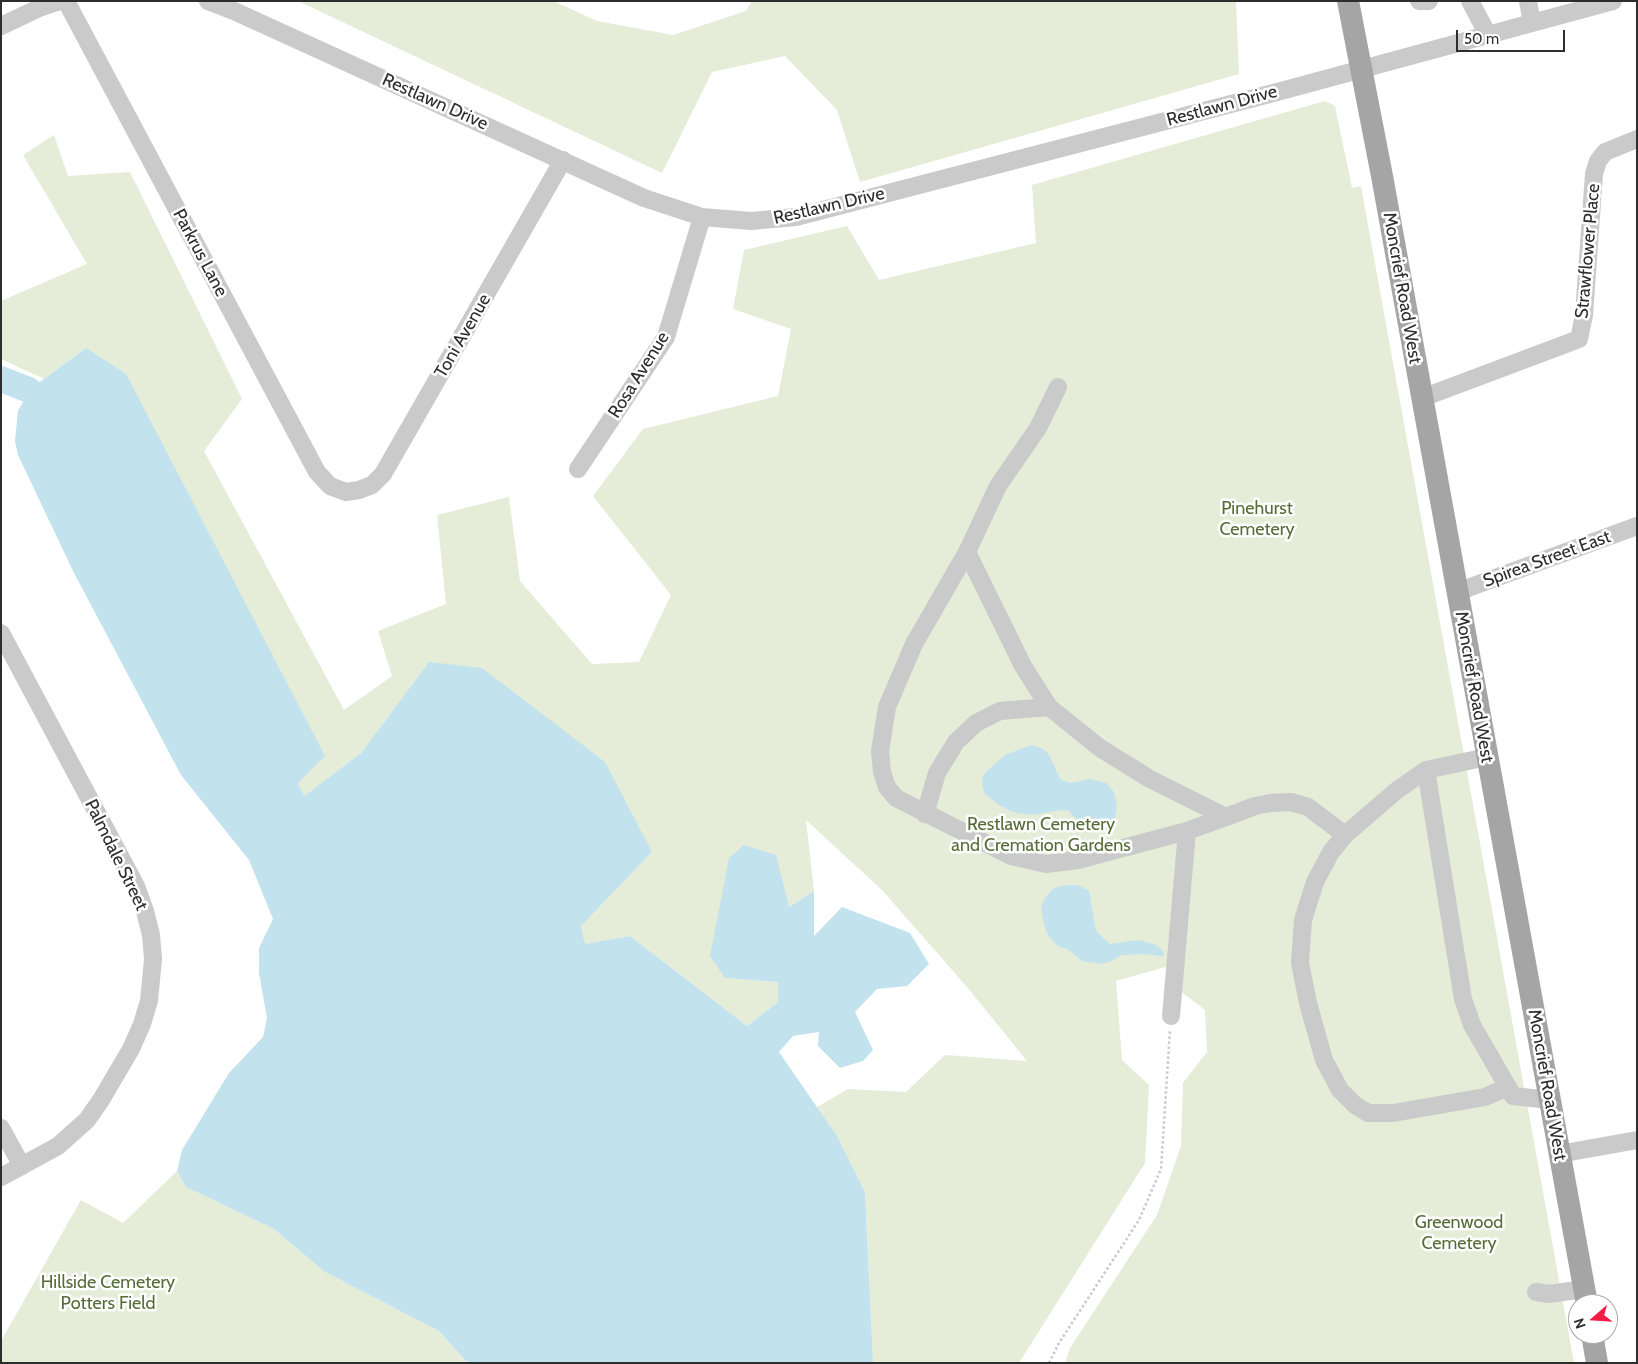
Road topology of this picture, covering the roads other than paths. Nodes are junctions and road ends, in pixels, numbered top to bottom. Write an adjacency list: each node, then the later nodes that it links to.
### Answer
1 (60, 1): 11 (street)
2 (66, 1): 20 (street, Parkrus Lane)
3 (208, 1): 15 (street, Restlawn Drive)
4 (1348, 1): 13 (main road, Moncrief Road West)
5 (1419, 1): 6 (street)
6 (1429, 1)
7 (1470, 1): 12 (street)
8 (1528, 1): 10 (street)
9 (1613, 1): 10 (street, Restlawn Drive)
10 (1532, 23): 12 (street, Restlawn Drive)
11 (1, 26)
12 (1488, 35): 13 (street, Restlawn Drive)
13 (1361, 69): 16 (street, Restlawn Drive); 18 (main road, Moncrief Road West)
14 (1637, 139): 18 (street, Strawflower Place)
15 (563, 160): 16 (street, Restlawn Drive); 20 (street, Toni Avenue)
16 (702, 217): 19 (street, Rosa Avenue)
17 (1058, 387): 22 (street)
18 (1422, 398): 23 (main road, Moncrief Road West)
19 (578, 469)
20 (346, 492)
21 (1637, 526): 23 (street, Spirea Street East)
22 (968, 552): 25 (street); 28 (street)
23 (1457, 592): 26 (main road, Moncrief Road West)
24 (1, 634): 38 (street, Palmdale Street)
25 (1049, 707): 28 (street); 29 (street)
26 (1487, 756): 27 (street); 34 (main road, Moncrief Road West)
27 (1426, 770): 31 (street); 33 (street)
28 (925, 814): 30 (street)
29 (1226, 817): 30 (street); 31 (street)
30 (1187, 831): 32 (street)
31 (1345, 835): 33 (street)
32 (1171, 1016)
33 (1508, 1087): 34 (street)
34 (1550, 1100): 37 (main road, Moncrief Road West)
35 (1, 1128): 38 (street)
36 (1637, 1140): 37 (street)
37 (1559, 1154): 41 (main road, Moncrief Road West)
38 (22, 1166): 39 (street, Palmdale Street)
39 (1, 1177)
40 (1536, 1292): 42 (street)
41 (1585, 1294)
42 (1568, 1295)
43 (1594, 1344): 44 (main road)
44 (1597, 1363)

